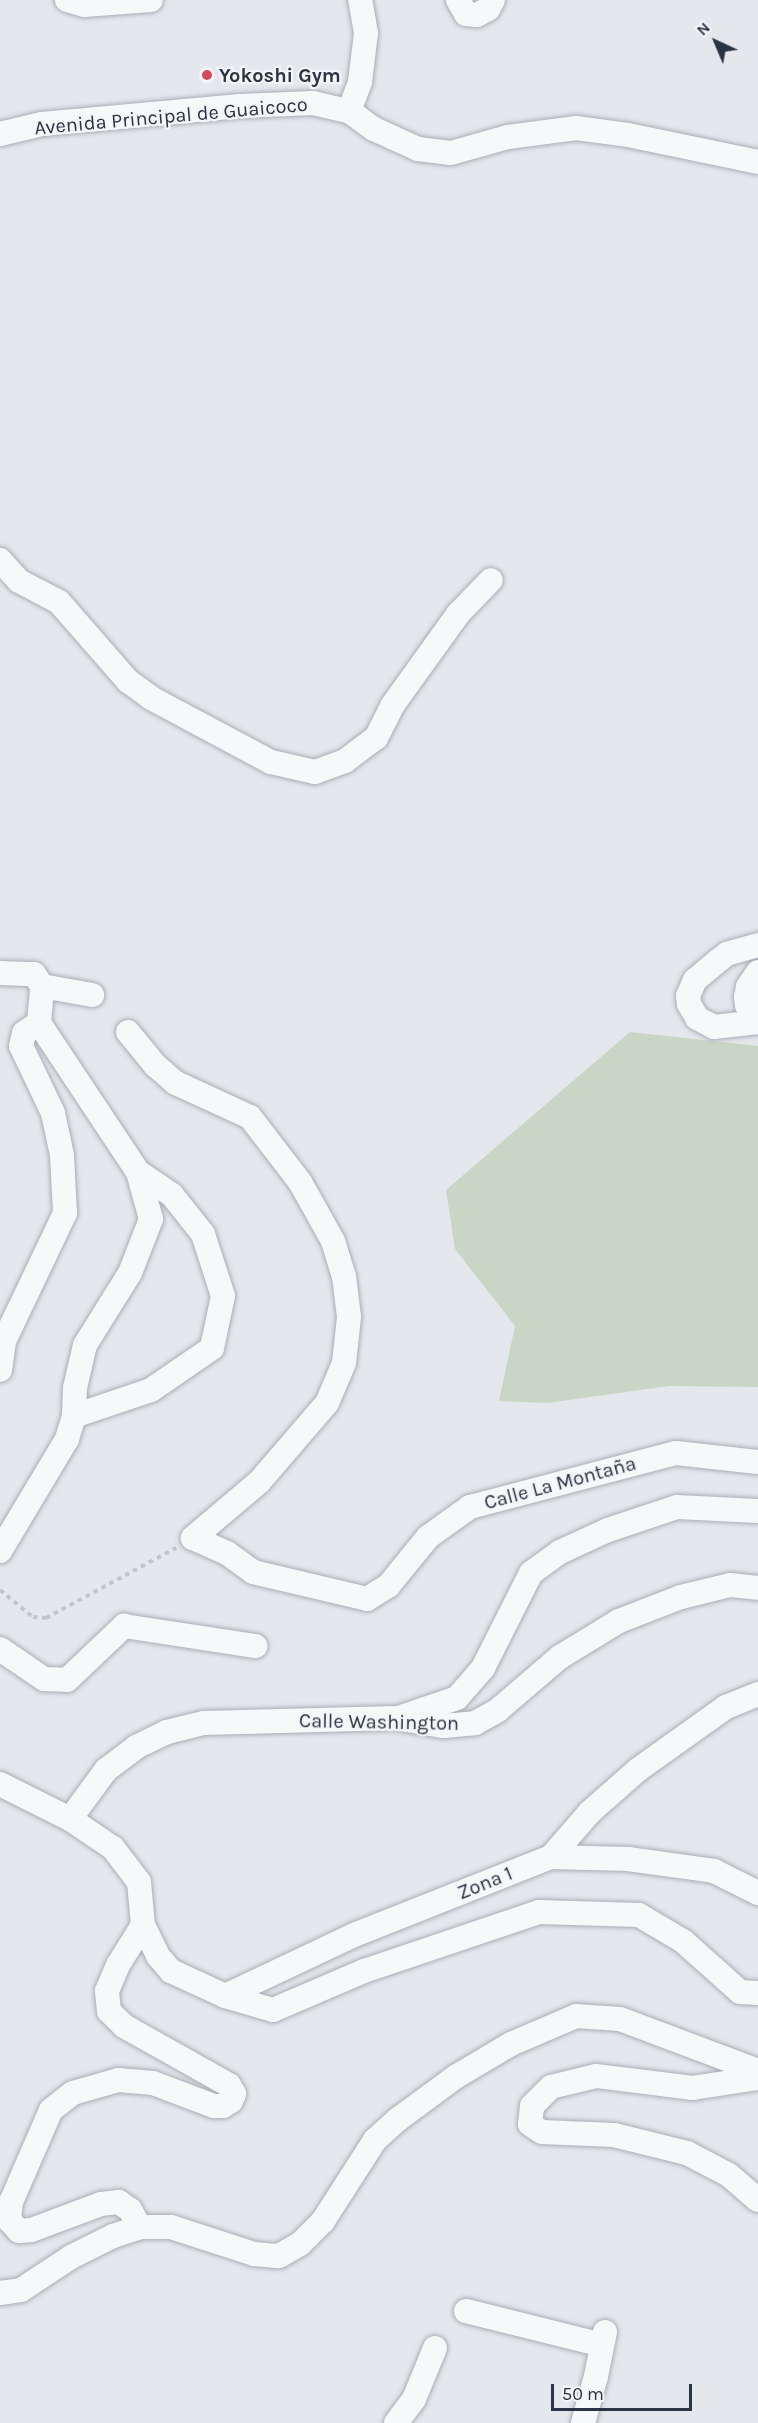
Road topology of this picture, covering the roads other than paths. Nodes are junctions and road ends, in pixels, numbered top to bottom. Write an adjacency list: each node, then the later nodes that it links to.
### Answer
1 (67, 0): 2 (street)
2 (150, 0)
3 (360, 0): 6 (street)
4 (458, 0): 5 (street)
5 (493, 0)
6 (349, 111): 7 (street, Avenida Principal de Guaicoco); 8 (street, Avenida Principal de Guaicoco)
7 (0, 134)
8 (758, 162)
9 (0, 560): 10 (street)
10 (491, 580)
11 (758, 945): 16 (street)
12 (758, 972): 16 (street)
13 (0, 973): 14 (street)
14 (42, 986): 15 (street); 17 (street)
15 (92, 995)
16 (758, 1020)
17 (39, 1023): 19 (street); 20 (street)
18 (128, 1032): 22 (street, Calle La Montaña)
19 (138, 1172): 21 (street); 21 (street)
20 (0, 1370)
21 (74, 1416): 24 (street)
22 (758, 1462)
23 (758, 1511): 29 (street)
24 (0, 1551)
25 (758, 1587): 29 (street, Calle Washington)
26 (255, 1646): 27 (street)
27 (0, 1649)
28 (758, 1694): 32 (street)
29 (396, 1718): 31 (street, Calle Washington)
30 (0, 1784): 31 (street)
31 (70, 1819): 34 (street)
32 (551, 1857): 33 (street, Zona 1); 36 (street, Zona 1)
33 (758, 1893)
34 (143, 1925): 36 (street); 40 (street)
35 (758, 1993): 36 (street)
36 (225, 1996)
37 (758, 2071): 40 (street)
38 (758, 2078): 39 (street)
39 (758, 2200)
40 (140, 2227): 41 (street)
41 (0, 2293)
42 (466, 2311): 45 (street)
43 (435, 2348): 44 (street)
44 (404, 2420)
45 (583, 2423)

